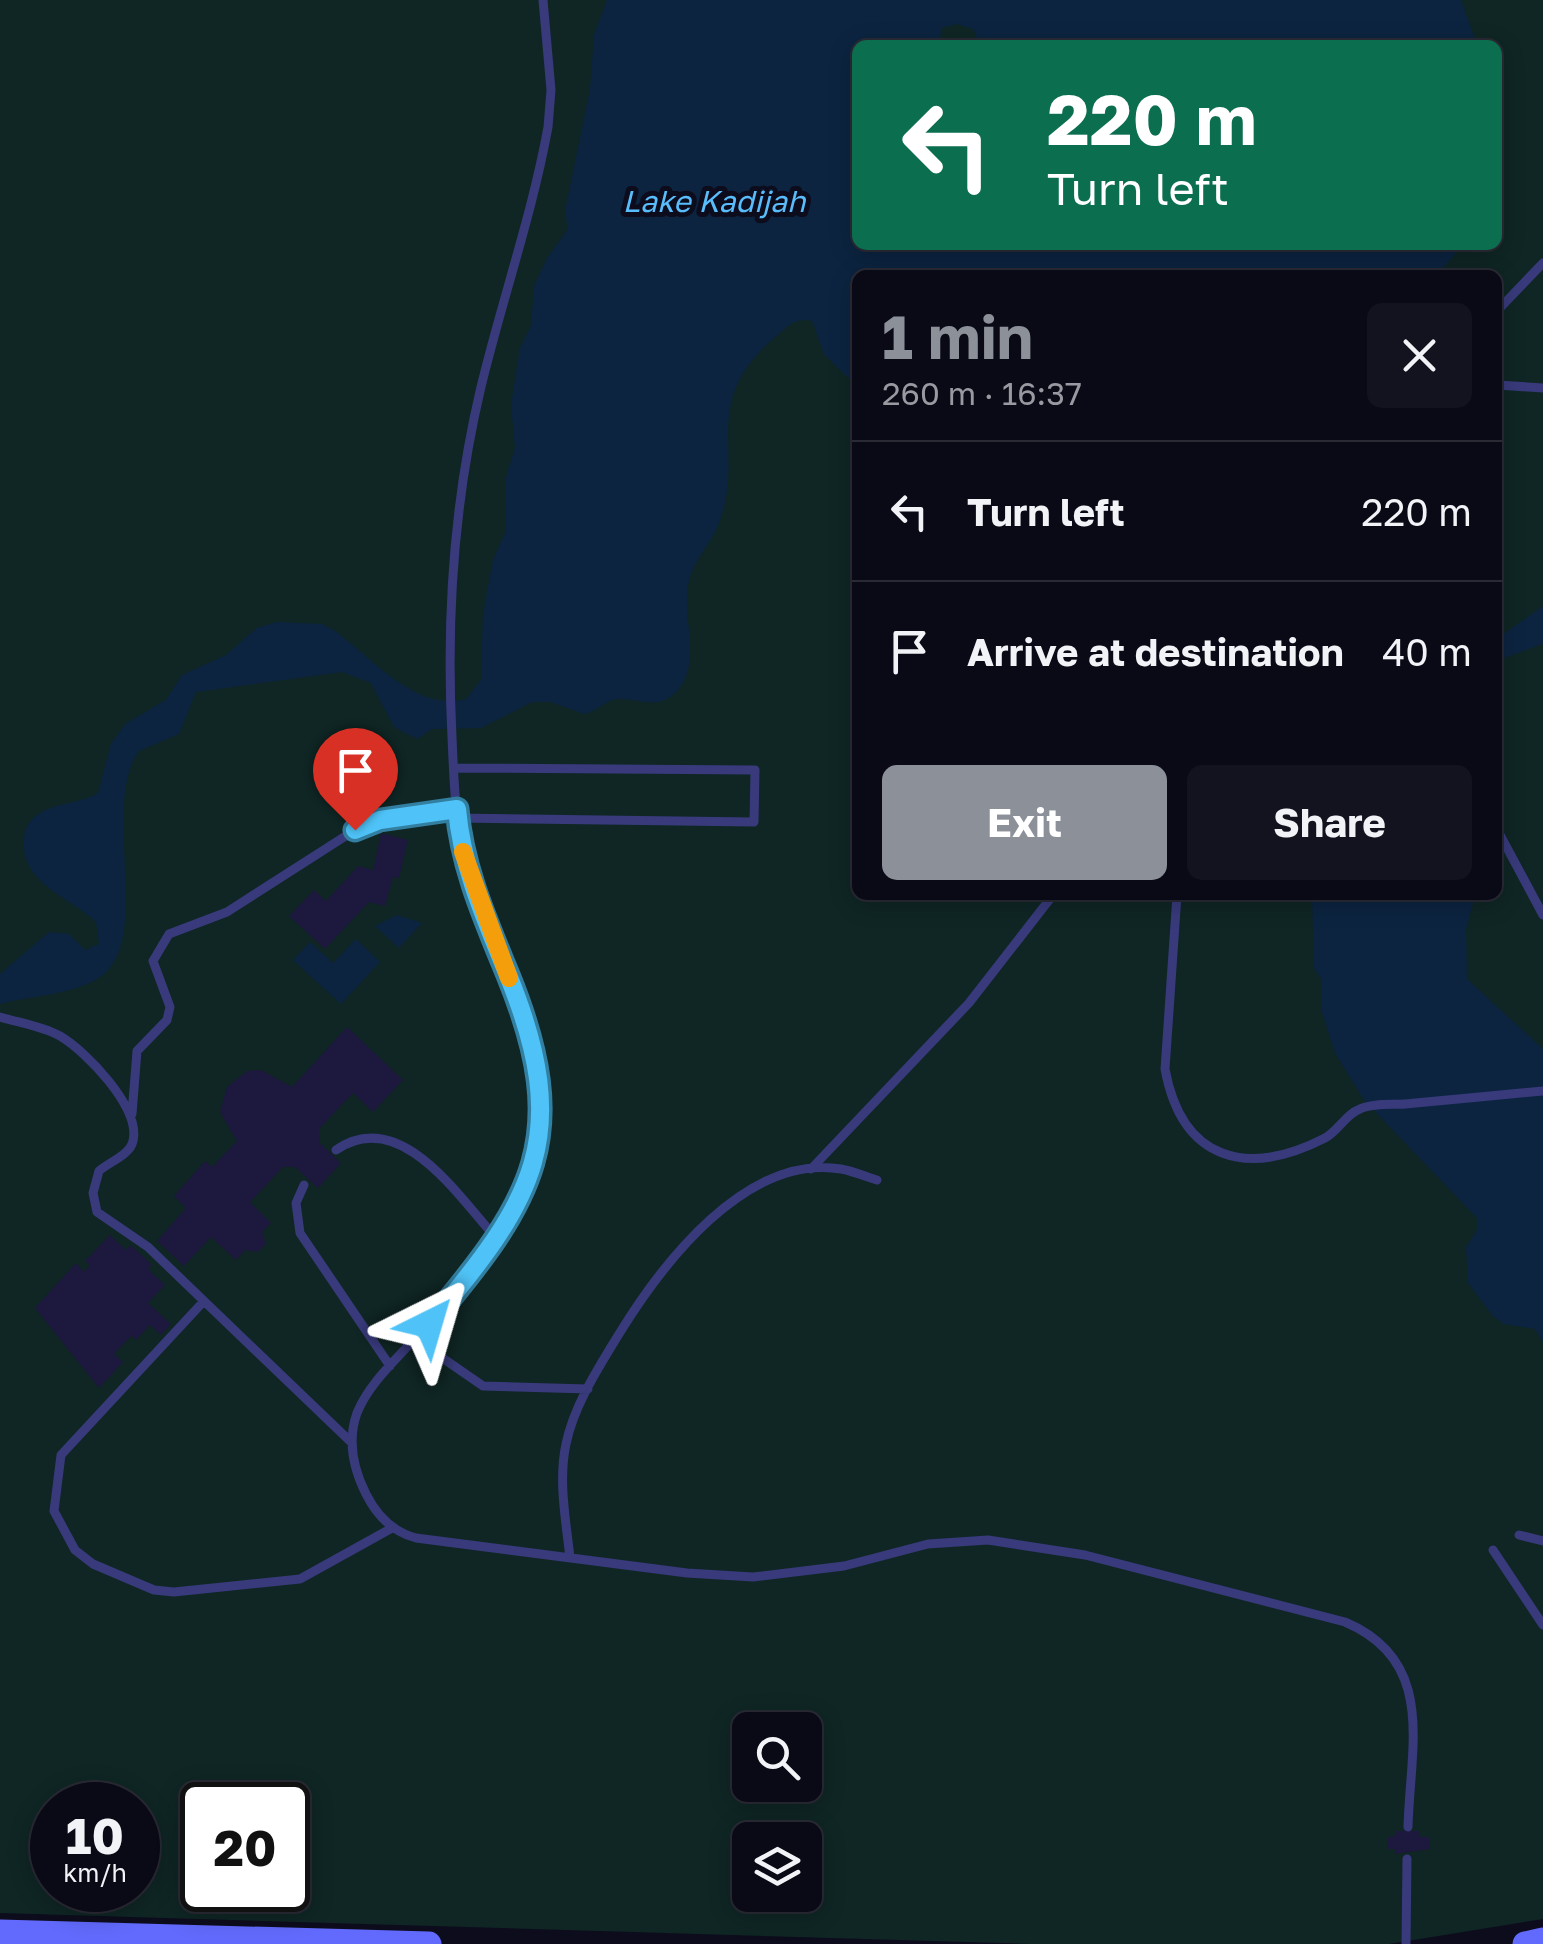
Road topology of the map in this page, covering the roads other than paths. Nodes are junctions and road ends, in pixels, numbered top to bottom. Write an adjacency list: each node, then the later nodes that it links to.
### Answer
1 (543, 0): 6 (lane)
2 (1543, 263): 3 (lane)
3 (1502, 306)
4 (1502, 385): 5 (lane)
5 (1543, 388)
6 (454, 768): 7 (lane); 7 (lane)
7 (457, 814): 14 (lane); 19 (lane)
8 (1502, 838): 11 (lane)
9 (1049, 900): 16 (lane)
10 (1178, 900): 13 (lane)
11 (1543, 915)
12 (0, 1018): 14 (lane)
13 (1543, 1091)
14 (132, 1114): 20 (lane)
15 (336, 1150): 19 (lane)
16 (811, 1169): 17 (lane); 23 (lane)
17 (878, 1180)
18 (304, 1185): 22 (lane)
19 (497, 1240): 21 (lane)
20 (204, 1301): 24 (lane); 25 (lane)
21 (414, 1339): 22 (lane); 23 (lane)
22 (390, 1366): 24 (lane)
23 (588, 1389): 29 (lane)
24 (352, 1443): 25 (lane)
25 (392, 1528): 29 (lane)
26 (1519, 1535): 27 (lane)
27 (1543, 1541)
28 (1493, 1550): 30 (lane)
29 (570, 1558): 31 (lane)
30 (1543, 1625)
31 (1408, 1827)
32 (1407, 1859): 36 (lane)
33 (0, 1932): 35 (main road)
34 (1543, 1940): 37 (main road)
35 (429, 1944)
36 (1406, 1944)
37 (1525, 1944)

